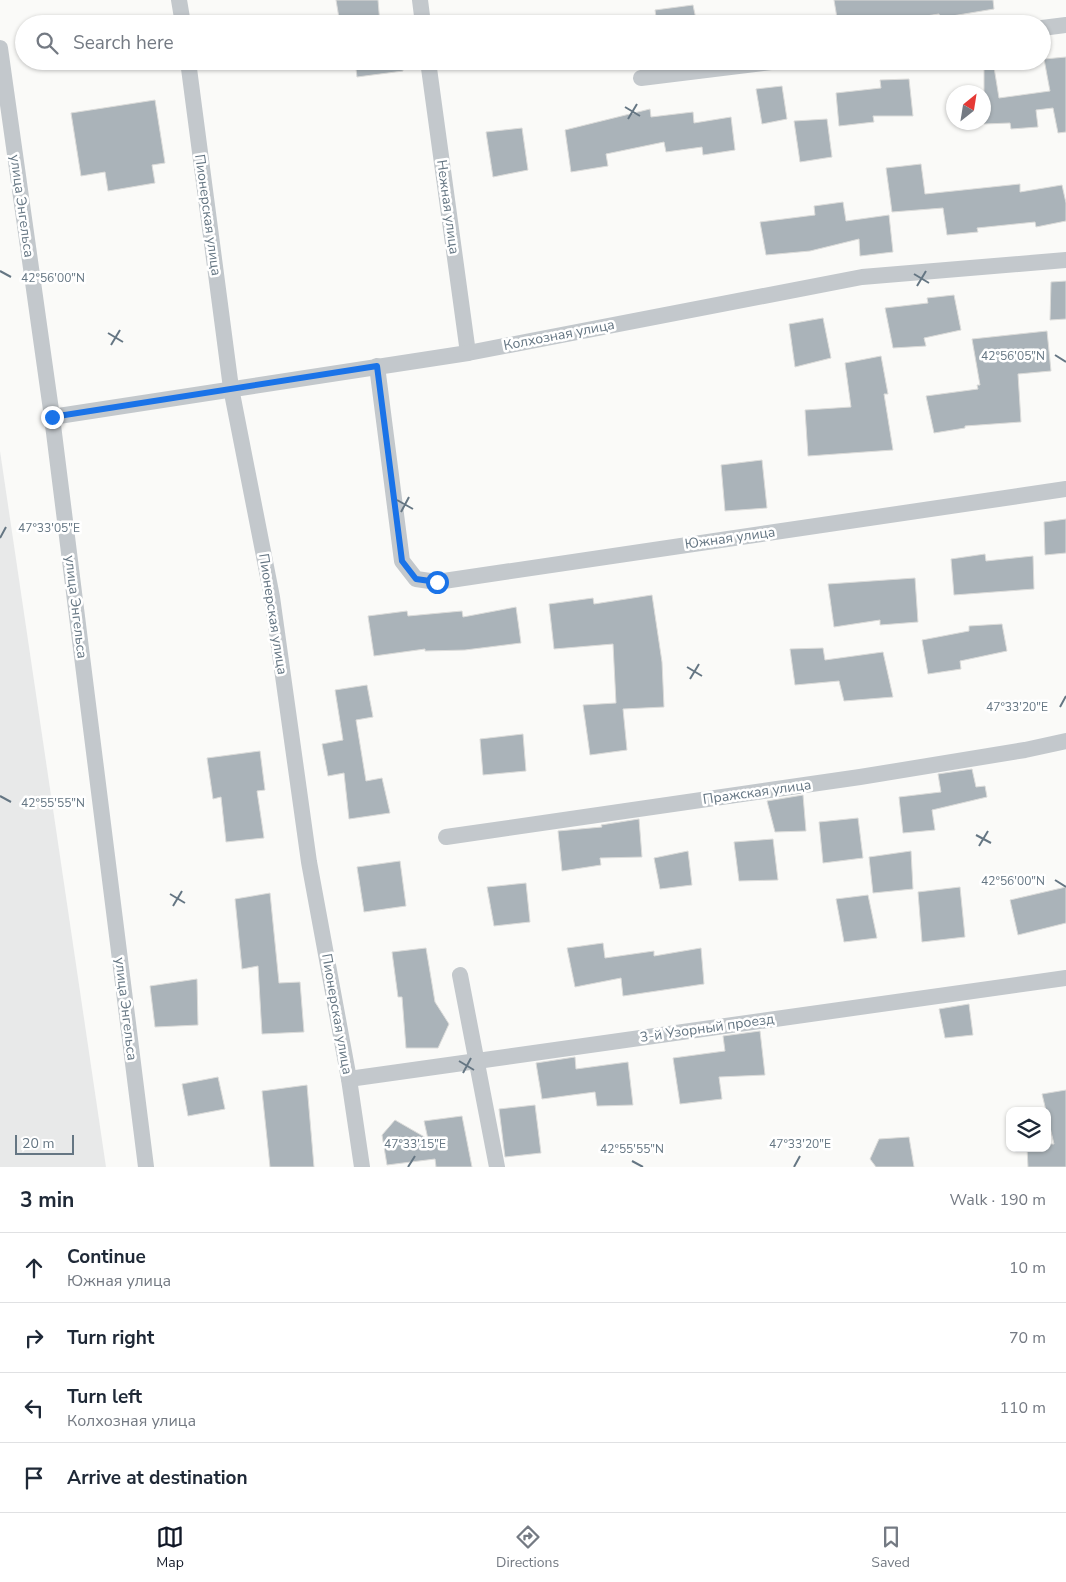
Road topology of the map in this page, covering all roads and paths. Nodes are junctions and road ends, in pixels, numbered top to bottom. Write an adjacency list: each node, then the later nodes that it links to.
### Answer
1 (179, 0): 3 (street)
2 (420, 0): 4 (street)
3 (181, 15)
4 (422, 15)
5 (1066, 25): 6 (street)
6 (1051, 27)
7 (0, 48): 16 (street, улица Энгельса)
8 (189, 70): 15 (street, Пионерская улица)
9 (429, 70): 13 (street, Нежная улица)
10 (705, 70): 11 (street)
11 (641, 78)
12 (1066, 260): 13 (street, Колхозная улица)
13 (468, 352): 14 (street, Колхозная улица)
14 (377, 366): 15 (street, Колхозная улица); 17 (street, Южная улица)
15 (231, 388): 16 (street, Колхозная улица); 23 (street, Пионерская улица)
16 (52, 417): 24 (street, улица Энгельса)
17 (1066, 489)
18 (1066, 742): 19 (street, Пражская улица)
19 (446, 837)
20 (460, 975): 22 (street)
21 (1066, 978): 22 (street, 3-й Узорный проезд)
22 (476, 1060): 23 (street, 3-й Узорный проезд); 26 (street)
23 (349, 1079): 25 (street, Пионерская улица)
24 (146, 1167)
25 (362, 1167)
26 (497, 1167)

